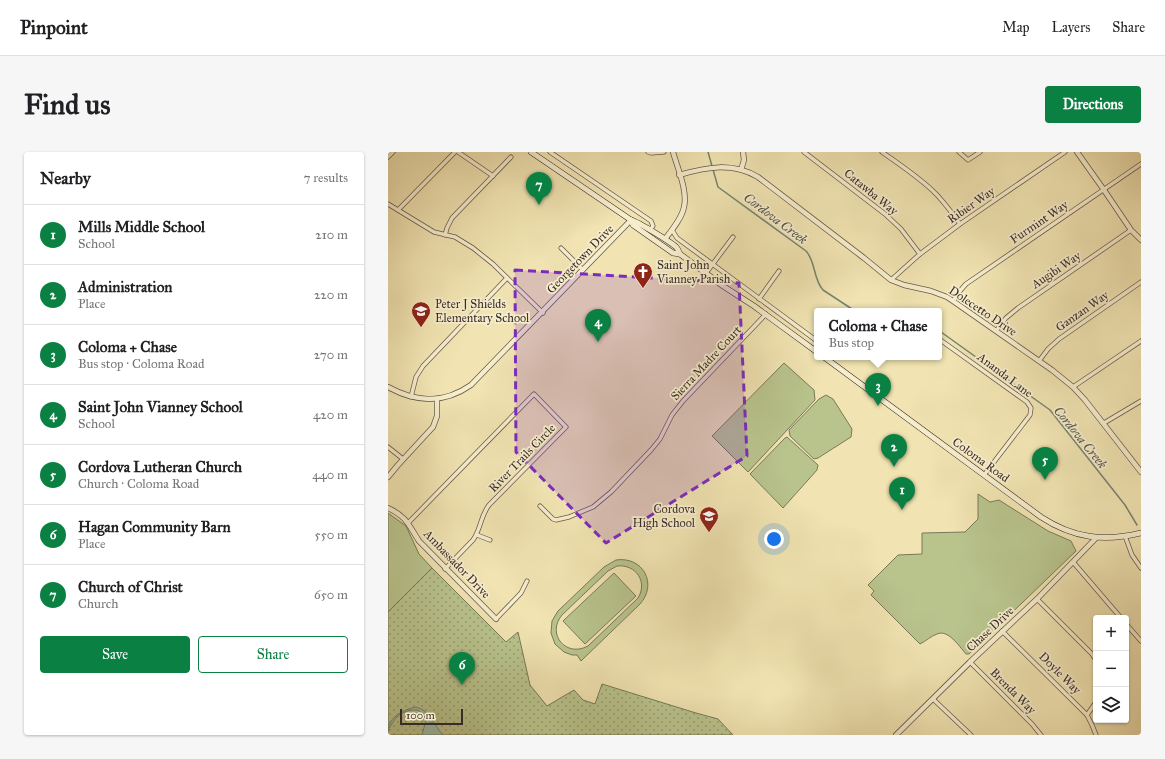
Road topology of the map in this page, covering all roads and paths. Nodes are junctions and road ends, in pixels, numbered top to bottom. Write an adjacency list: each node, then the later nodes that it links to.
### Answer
1 (392, 152): 16 (street)
2 (454, 152): 24 (street)
3 (458, 152): 21 (street)
4 (531, 152): 25 (main road)
5 (550, 152): 27 (street)
6 (648, 152): 7 (street)
7 (664, 152)
8 (673, 152): 20 (street)
9 (743, 152): 19 (street)
10 (804, 152): 37 (street, Catawba Way)
11 (882, 152): 26 (street)
12 (959, 152): 13 (street)
13 (980, 152)
14 (1065, 152): 26 (street, Ribier Way)
15 (1077, 152): 22 (street)
16 (388, 157)
17 (511, 157): 21 (street)
18 (1141, 164): 22 (street, Furmint Way)
19 (741, 170): 20 (street, Dolecetto Drive); 43 (street, Dolecetto Drive)
20 (679, 175): 28 (street)
21 (493, 176): 30 (street)
22 (1104, 190): 29 (street); 46 (street, Furmint Way)
23 (388, 204): 24 (street)
24 (398, 210): 30 (street)
25 (632, 220): 27 (main road); 35 (main road); 39 (street, Georgetown Drive)
26 (960, 224): 37 (street, Ribier Way)
27 (650, 230): 32 (main road)
28 (672, 230): 32 (street); 38 (street)
29 (1131, 230): 33 (street); 49 (street, Augibi Way)
30 (445, 235): 42 (street)
31 (733, 237): 38 (street)
32 (666, 239): 35 (main road); 36 (main road)
33 (1141, 240)
34 (561, 248): 39 (street)
35 (672, 252): 36 (main road)
36 (680, 254): 41 (main road)
37 (920, 254): 43 (street, Ribier Way)
38 (712, 265): 41 (street); 45 (street)
39 (584, 270): 47 (street, Georgetown Drive)
40 (779, 271): 45 (street)
41 (706, 273): 48 (main road)
42 (507, 278): 47 (street); 58 (street)
43 (891, 280): 46 (street, Dolecetto Drive)
44 (1141, 282): 55 (street, Ganzan Way)
45 (759, 299): 50 (street)
46 (953, 301): 49 (street, Dolecetto Drive)
47 (543, 313): 59 (street, Georgetown Drive)
48 (766, 314): 53 (main road); 67 (street, Sierra Madre Court)
49 (996, 331): 55 (street, Dolecetto Drive)
50 (814, 339)
51 (942, 341): 65 (street, Ananda Lane)
52 (1141, 341): 57 (street)
53 (814, 350)
54 (828, 360): 65 (main road, Coloma Road)
55 (1039, 361): 57 (street, Dolecetto Drive)
56 (388, 387): 58 (street, Georgetown Drive)
57 (1073, 387): 61 (street, Dolecetto Drive)
58 (411, 397): 59 (street, Georgetown Drive)
59 (437, 399): 63 (street)
60 (1141, 400): 61 (street)
61 (1104, 423): 64 (street, Dolecetto Drive)
62 (388, 447): 63 (street)
63 (403, 459): 66 (street)
64 (1141, 472)
65 (984, 475): 73 (main road, Coloma Road)
66 (388, 477)
67 (540, 506)
68 (388, 508): 69 (street, Ambassador Drive)
69 (408, 523): 71 (street, River Trails Circle); 77 (street, Ambassador Drive)
70 (1141, 533): 72 (main road, Coloma Road)
71 (477, 535): 74 (street); 77 (street, River Trails Circle)
72 (1124, 536): 73 (main road, Coloma Road); 76 (street)
73 (1096, 538): 75 (street, Chase Drive)
74 (490, 540)
75 (1074, 562): 79 (street, Chase Drive); 80 (street)
76 (1141, 568)
77 (445, 569): 81 (street, Ambassador Drive)
78 (527, 581): 81 (street)
79 (1037, 599): 83 (street, Chase Drive); 85 (street)
80 (1118, 615)
81 (496, 619)
82 (1129, 627): 84 (street)
83 (1002, 631): 86 (street, Chase Drive); 89 (street, Doyle Way)
84 (1141, 641)
85 (1093, 656)
86 (970, 662): 87 (street, Chase Drive); 92 (street, Brenda Way)
87 (933, 699): 90 (street); 91 (street, Chase Drive)
88 (1093, 706): 89 (street)
89 (1087, 715): 93 (street, Doyle Way)
90 (969, 734)
91 (896, 735)
92 (1041, 735)
93 (1096, 735)

